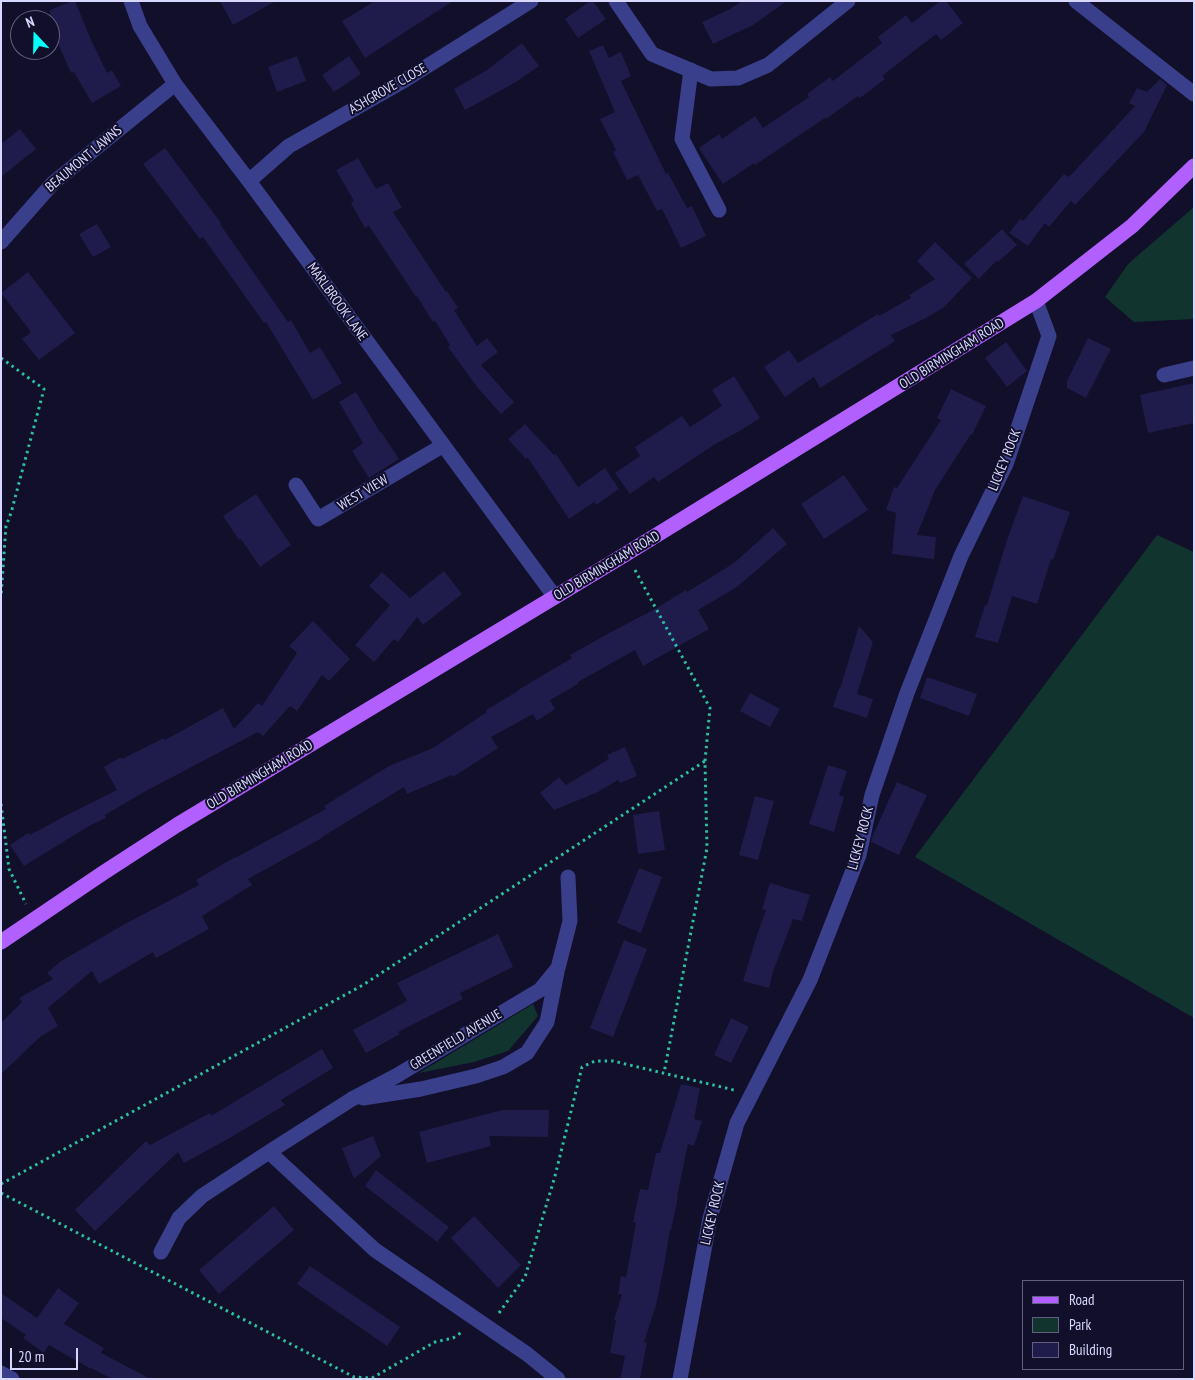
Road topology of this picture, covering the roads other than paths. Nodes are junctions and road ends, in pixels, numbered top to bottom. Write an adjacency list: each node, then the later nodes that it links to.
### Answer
1 (131, 1): 7 (street, MARLBROOK LANE)
2 (531, 1): 10 (street, ASHGROVE CLOSE)
3 (616, 1): 6 (street)
4 (848, 1): 6 (street)
5 (1076, 1): 8 (street)
6 (691, 70): 11 (street)
7 (175, 84): 10 (street, MARLBROOK LANE); 12 (street, BEAUMONT LAWNS)
8 (1194, 94)
9 (1194, 166): 13 (main road, OLD BIRMINGHAM ROAD)
10 (248, 181): 16 (street, MARLBROOK LANE)
11 (719, 210)
12 (1, 242)
13 (1036, 301): 18 (main road, OLD BIRMINGHAM ROAD); 28 (street, LICKEY ROCK)
14 (1194, 368): 15 (street)
15 (1164, 376)
16 (442, 446): 17 (street, WEST VIEW); 18 (street, MARLBROOK LANE)
17 (296, 485)
18 (554, 597): 20 (main road, OLD BIRMINGHAM ROAD)
19 (568, 877): 21 (street, GREENFIELD AVENUE)
20 (1, 942)
21 (558, 968): 22 (street, GREENFIELD AVENUE); 22 (street)
22 (352, 1099): 23 (street, GREENFIELD AVENUE)
23 (269, 1152): 24 (street, GREENFIELD AVENUE); 27 (street)
24 (161, 1252)
25 (1, 1373): 26 (street)
26 (12, 1379)
27 (558, 1379)
28 (680, 1379)

